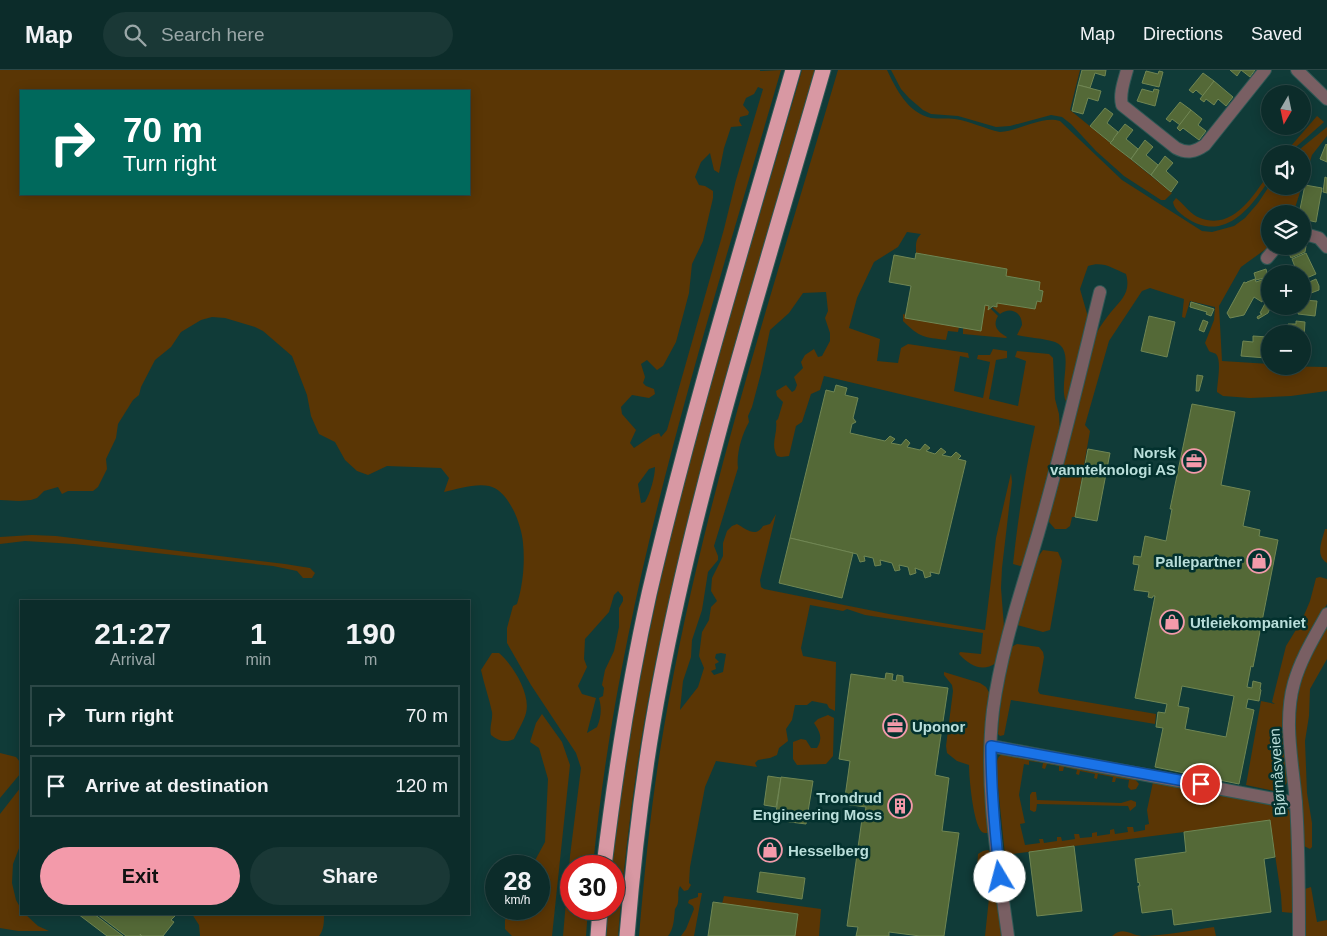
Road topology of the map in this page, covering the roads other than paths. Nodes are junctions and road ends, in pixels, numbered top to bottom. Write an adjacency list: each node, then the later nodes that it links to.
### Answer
1 (793, 70): 15 (highway)
2 (823, 70): 18 (highway)
3 (1127, 70): 4 (street)
4 (1265, 70)
5 (1297, 70): 6 (street)
6 (1327, 99)
7 (1311, 236): 8 (street)
8 (1327, 247)
9 (1270, 255): 10 (street)
10 (1267, 258)
11 (1100, 292): 13 (street)
12 (1327, 614): 14 (street, Bjørnåsveien)
13 (991, 746): 14 (street); 19 (street)
14 (1296, 802): 20 (street, Bjørnåsveien)
15 (606, 855)
16 (599, 920): 17 (highway)
17 (598, 936)
18 (627, 936)
19 (1008, 936)
20 (1299, 936)

